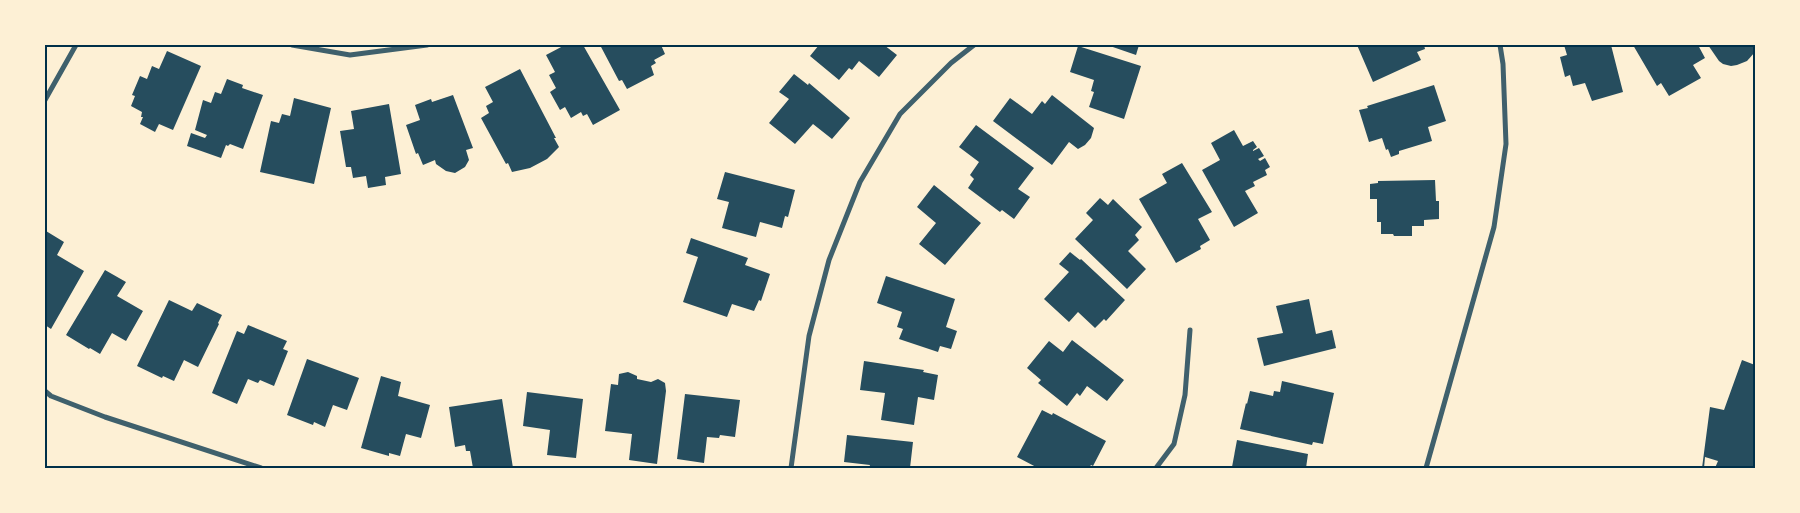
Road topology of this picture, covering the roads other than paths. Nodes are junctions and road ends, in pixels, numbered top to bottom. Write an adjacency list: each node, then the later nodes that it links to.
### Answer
1 (76, 45): 6 (street)
2 (292, 45): 3 (street)
3 (427, 45)
4 (974, 45): 10 (street)
5 (1500, 45): 12 (street)
6 (45, 100)
7 (1190, 330): 11 (street)
8 (45, 391): 9 (street)
9 (261, 468)
10 (792, 468)
11 (1156, 468)
12 (1426, 468)

